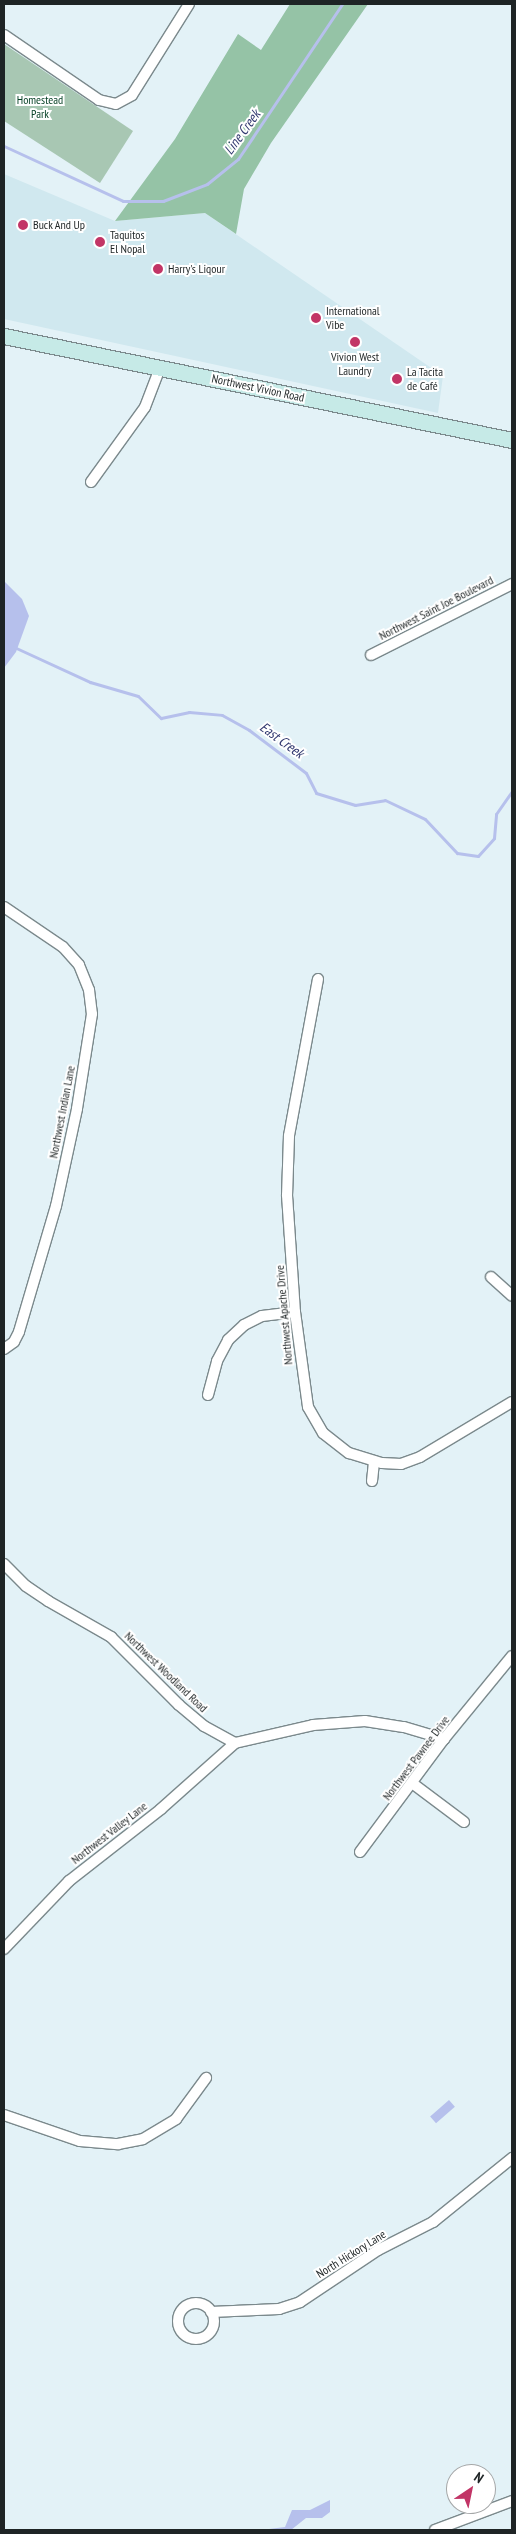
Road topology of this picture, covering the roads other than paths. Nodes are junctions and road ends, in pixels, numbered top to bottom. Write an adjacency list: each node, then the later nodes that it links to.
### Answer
1 (189, 4): 2 (street)
2 (4, 35)
3 (4, 336): 4 (main road, Northwest Vivion Road)
4 (160, 368): 5 (main road, Northwest Vivion Road); 6 (street)
5 (512, 440)
6 (91, 482)
7 (512, 584): 8 (street, Northwest Saint Joe Boulevard)
8 (371, 654)
9 (4, 907): 14 (street, Northwest Indian Lane)
10 (318, 979): 13 (street, Northwest Apache Drive)
11 (491, 1277): 12 (street)
12 (512, 1296)
13 (294, 1312): 15 (street); 17 (street, Northwest Apache Drive)
14 (4, 1349)
15 (208, 1395)
16 (512, 1402): 17 (street, Northwest Apache Drive)
17 (374, 1461): 18 (street)
18 (372, 1480)
19 (4, 1564): 22 (street, Northwest Woodland Road)
20 (512, 1656): 21 (street, Northwest Pawnee Drive)
21 (444, 1739): 22 (street); 23 (street, Northwest Pawnee Drive)
22 (235, 1742): 26 (street, Northwest Valley Lane)
23 (412, 1783): 24 (street); 25 (street, Northwest Pawnee Drive)
24 (464, 1822)
25 (360, 1852)
26 (4, 1949)
27 (206, 2078): 28 (street)
28 (4, 2115)
29 (512, 2158): 30 (street, North Hickory Lane)
30 (211, 2312)
31 (512, 2501): 32 (street)
32 (435, 2530)

